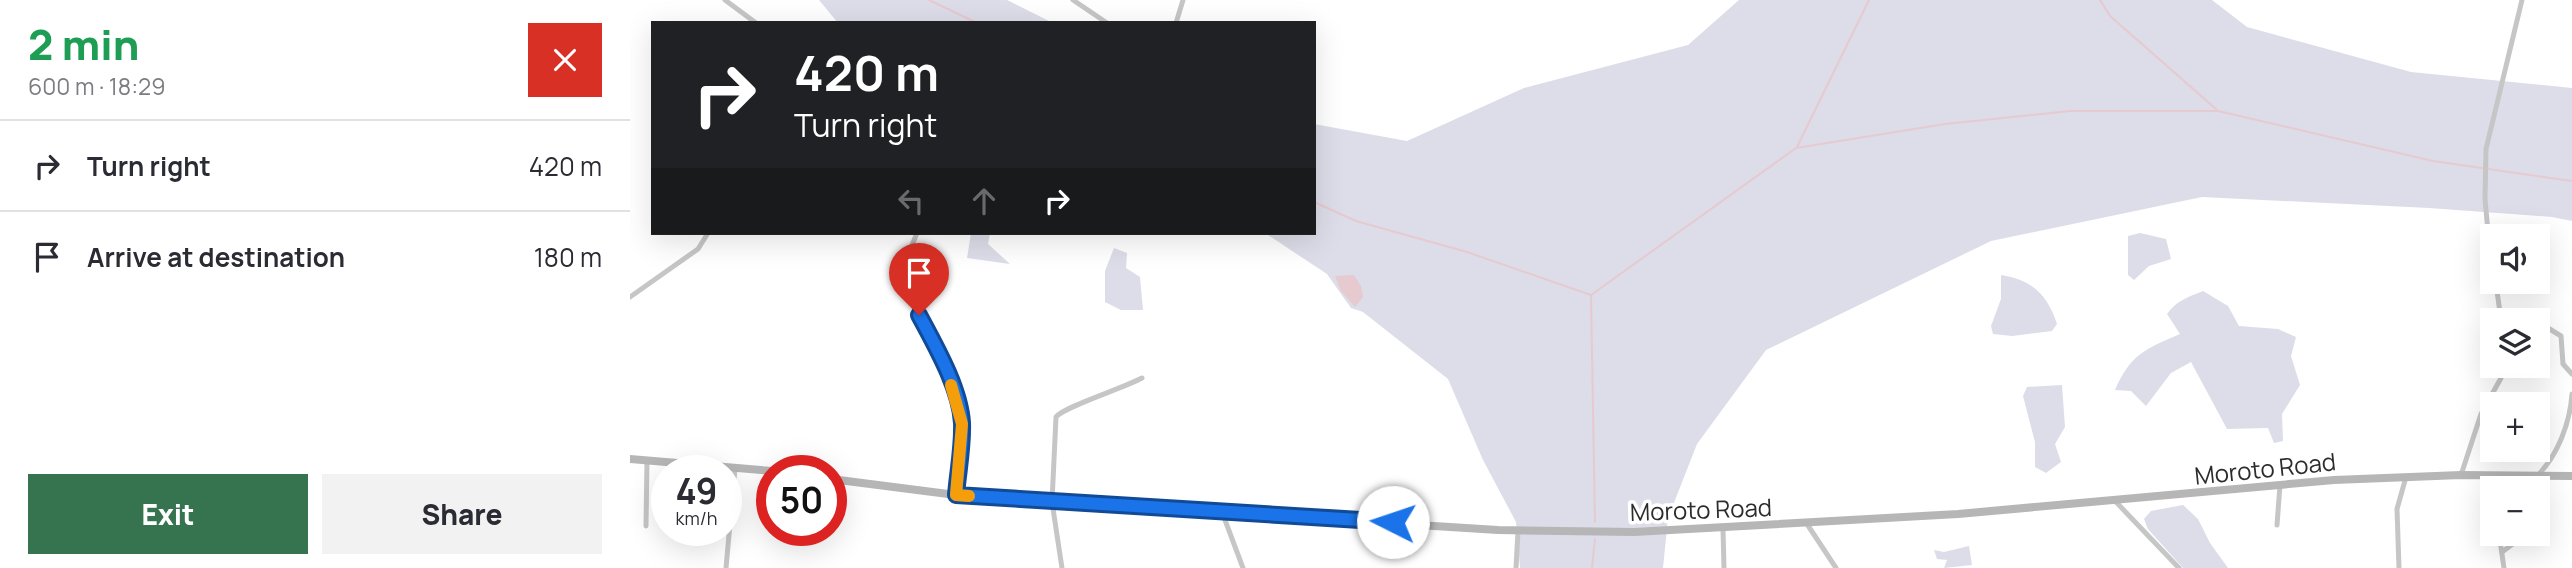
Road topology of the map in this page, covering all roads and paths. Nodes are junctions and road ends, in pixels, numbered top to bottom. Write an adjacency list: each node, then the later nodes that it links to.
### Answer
1 (725, 0): 5 (street)
2 (1073, 0): 6 (street)
3 (1183, 0): 7 (street)
4 (2522, 0): 8 (street)
5 (757, 21)
6 (1104, 21)
7 (1177, 21)
8 (2487, 224)
9 (707, 235): 11 (street)
10 (916, 235): 28 (street)
11 (630, 297)
12 (2550, 329): 13 (street)
13 (2572, 374)
14 (1142, 378): 29 (street)
15 (2501, 378): 20 (street)
16 (2572, 394): 22 (street)
17 (630, 459): 18 (main road)
18 (648, 461): 19 (main road); 34 (street)
19 (651, 461)
20 (2461, 475): 21 (main road, Moroto Road); 25 (main road, Moroto Road)
21 (2488, 476)
22 (2540, 476)
23 (2550, 476): 24 (main road, Moroto Road)
24 (2572, 476)
25 (2406, 477): 27 (main road, Moroto Road); 50 (street)
26 (847, 481): 28 (main road, Moroto Road)
27 (2280, 485): 30 (main road, Moroto Road); 33 (street)
28 (956, 495): 29 (main road, Moroto Road)
29 (1052, 502): 31 (main road, Moroto Road); 43 (street)
30 (2116, 502): 32 (main road, Moroto Road); 41 (street)
31 (1222, 512): 36 (main road, Moroto Road); 44 (street)
32 (1807, 524): 35 (main road, Moroto Road); 47 (street)
33 (2277, 525)
34 (646, 526)
35 (1723, 529): 36 (main road, Moroto Road); 46 (street)
36 (1518, 531): 45 (street)
37 (728, 546): 42 (street)
38 (2501, 546): 40 (street)
39 (2510, 546): 40 (street)
40 (2502, 552): 51 (street)
41 (2168, 558): 48 (street); 49 (street)
42 (726, 568)
43 (1062, 568)
44 (1242, 568)
45 (1516, 568)
46 (1724, 568)
47 (1836, 568)
48 (2166, 568)
49 (2179, 568)
50 (2399, 568)
51 (2504, 568)

